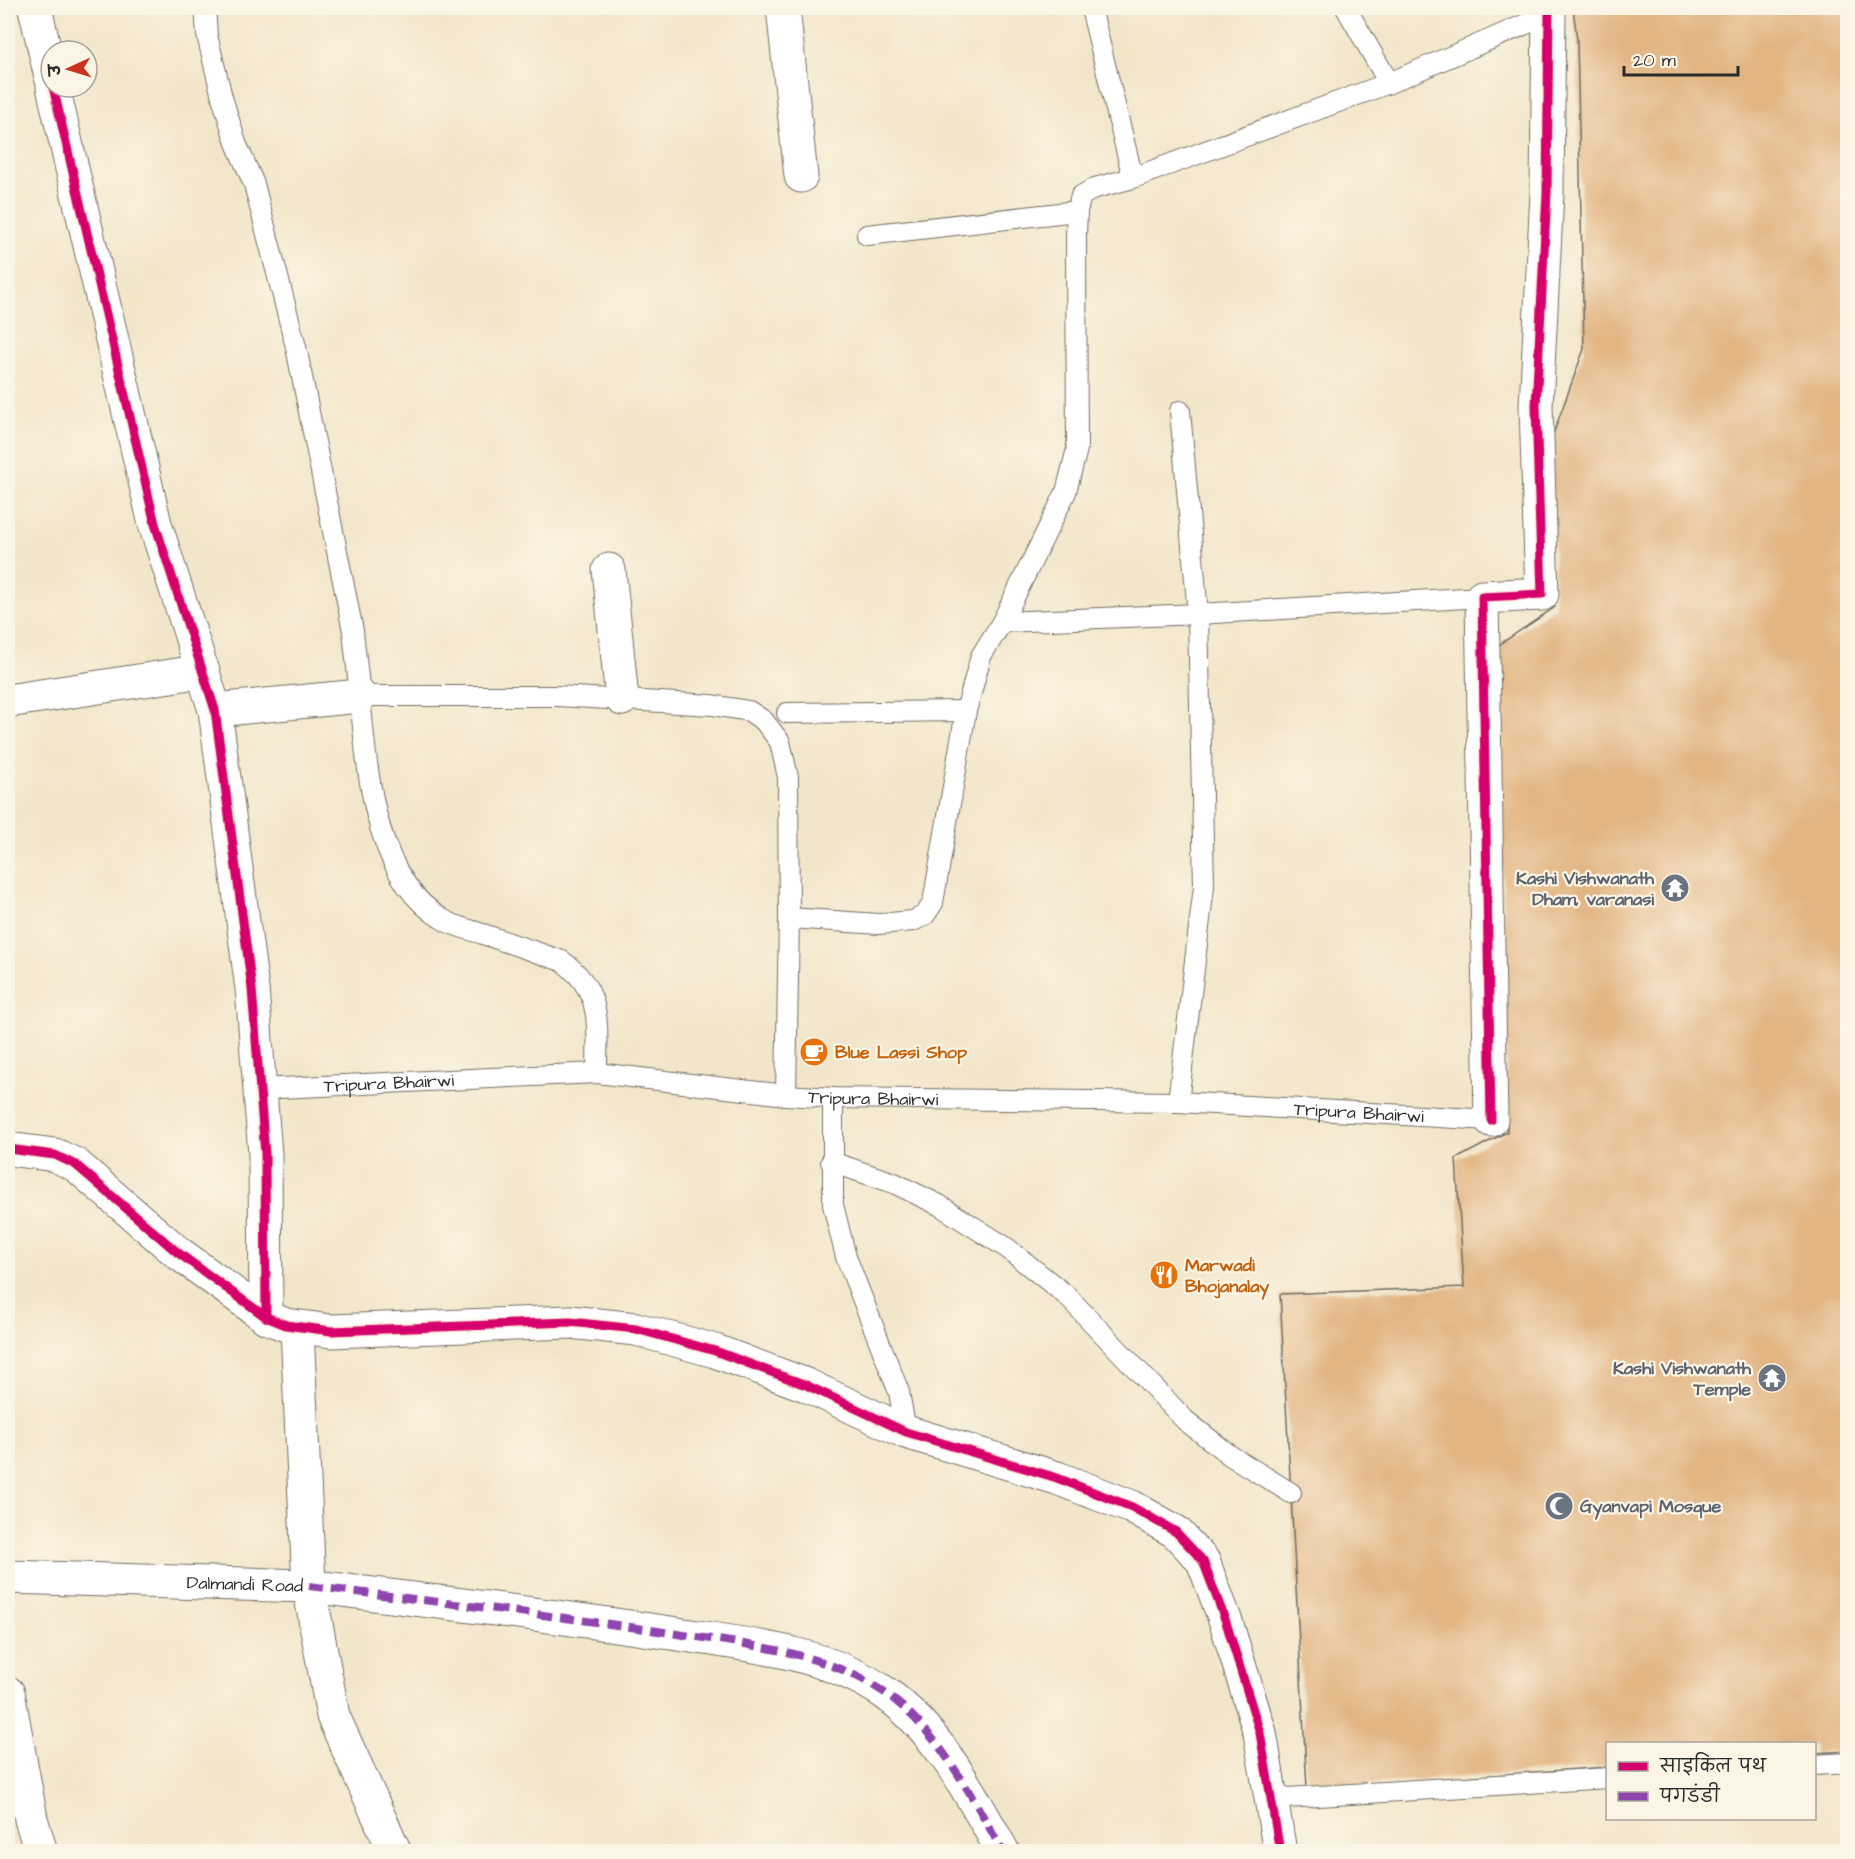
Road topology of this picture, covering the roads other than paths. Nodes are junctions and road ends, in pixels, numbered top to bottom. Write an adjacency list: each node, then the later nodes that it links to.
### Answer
1 (35, 8): 7 (street)
2 (205, 8): 20 (lane)
3 (783, 8): 10 (street)
4 (1091, 8): 11 (lane)
5 (1346, 8): 8 (lane)
6 (1549, 11): 8 (lane); 16 (street)
7 (42, 39)
8 (1389, 83): 11 (lane)
9 (56, 99): 19 (street)
10 (801, 176)
11 (1133, 178): 12 (lane)
12 (1077, 211): 13 (lane); 18 (lane)
13 (867, 235)
14 (1180, 411): 17 (lane)
15 (609, 570): 21 (street)
16 (1482, 597): 17 (lane); 32 (street)
17 (1198, 614): 18 (lane); 31 (lane)
18 (1002, 622): 24 (lane)
19 (203, 671): 22 (street); 23 (street)
20 (360, 696): 21 (lane); 23 (street); 27 (lane)
21 (622, 699): 26 (lane)
22 (8, 701)
23 (215, 710): 28 (street)
24 (966, 711): 25 (lane); 26 (lane)
25 (787, 713)
26 (789, 918): 29 (lane)
27 (597, 1073): 28 (lane, Tripura Bhairwi); 29 (lane, Tripura Bhairwi)
28 (259, 1089): 35 (street)
29 (786, 1095): 30 (lane, Tripura Bhairwi)
30 (833, 1098): 31 (lane, Tripura Bhairwi); 34 (lane)
31 (1178, 1102): 32 (lane, Tripura Bhairwi)
32 (1491, 1120)
33 (8, 1149): 35 (street)
34 (831, 1162): 37 (lane); 38 (lane)
35 (266, 1317): 36 (street)
36 (297, 1328): 37 (street); 40 (street)
37 (906, 1432): 45 (street)
38 (1291, 1493)
39 (8, 1577): 40 (street, Dalmandi Road)
40 (309, 1586): 47 (street, Dalmandi Road); 48 (street)
41 (8, 1693): 46 (street)
42 (1848, 1763): 43 (lane)
43 (1816, 1765)
44 (1606, 1778): 45 (lane)
45 (1271, 1799): 49 (street)
46 (41, 1851)
47 (395, 1851)
48 (1003, 1851)
49 (1280, 1851)

